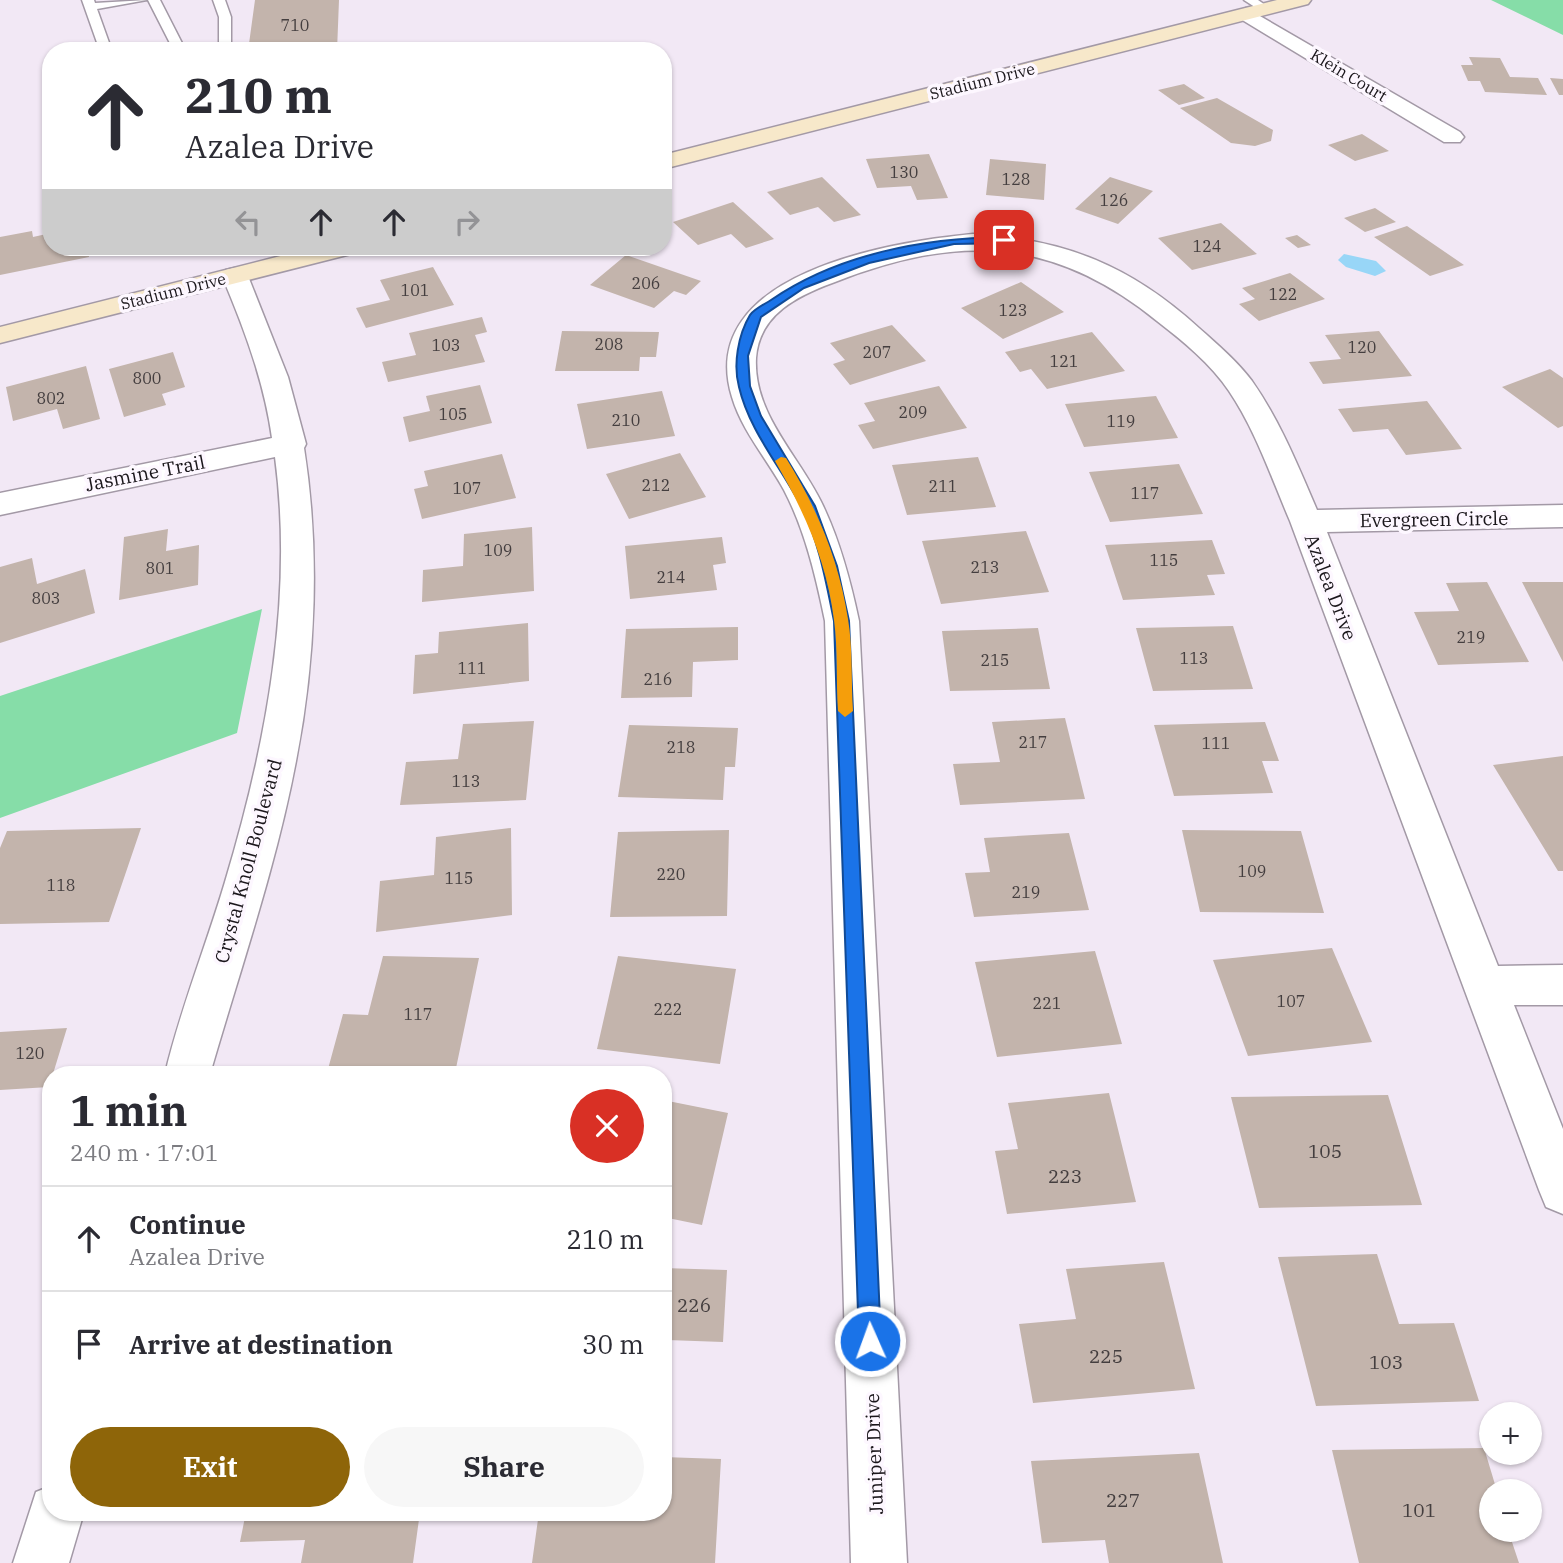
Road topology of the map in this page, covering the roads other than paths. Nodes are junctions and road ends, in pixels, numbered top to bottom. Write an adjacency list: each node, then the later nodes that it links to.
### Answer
1 (141, 0): 5 (lane)
2 (154, 0): 8 (lane)
3 (219, 0): 9 (lane)
4 (1301, 0): 6 (street, Stadium Drive)
5 (89, 3): 7 (lane)
6 (1254, 8): 10 (street, Klein Court); 11 (street, Stadium Drive)
7 (103, 42)
8 (176, 42)
9 (225, 42)
10 (1452, 137)
11 (672, 160)
12 (312, 256): 14 (street, Stadium Drive)
13 (865, 261): 19 (street, Azalea Drive); 26 (street, Juniper Drive)
14 (235, 276): 15 (street, Stadium Drive); 16 (street, Crystal Knoll Boulevard)
15 (0, 335)
16 (291, 444): 17 (street, Jasmine Trail); 22 (street, Crystal Knoll Boulevard)
17 (0, 504)
18 (1563, 516): 19 (street, Evergreen Circle)
19 (1306, 521): 21 (street, Azalea Drive)
20 (1563, 985): 21 (street)
21 (1485, 986): 23 (street, Azalea Drive)
22 (189, 1066)
23 (1563, 1190)
24 (53, 1521): 25 (street)
25 (41, 1563)
26 (879, 1563)

